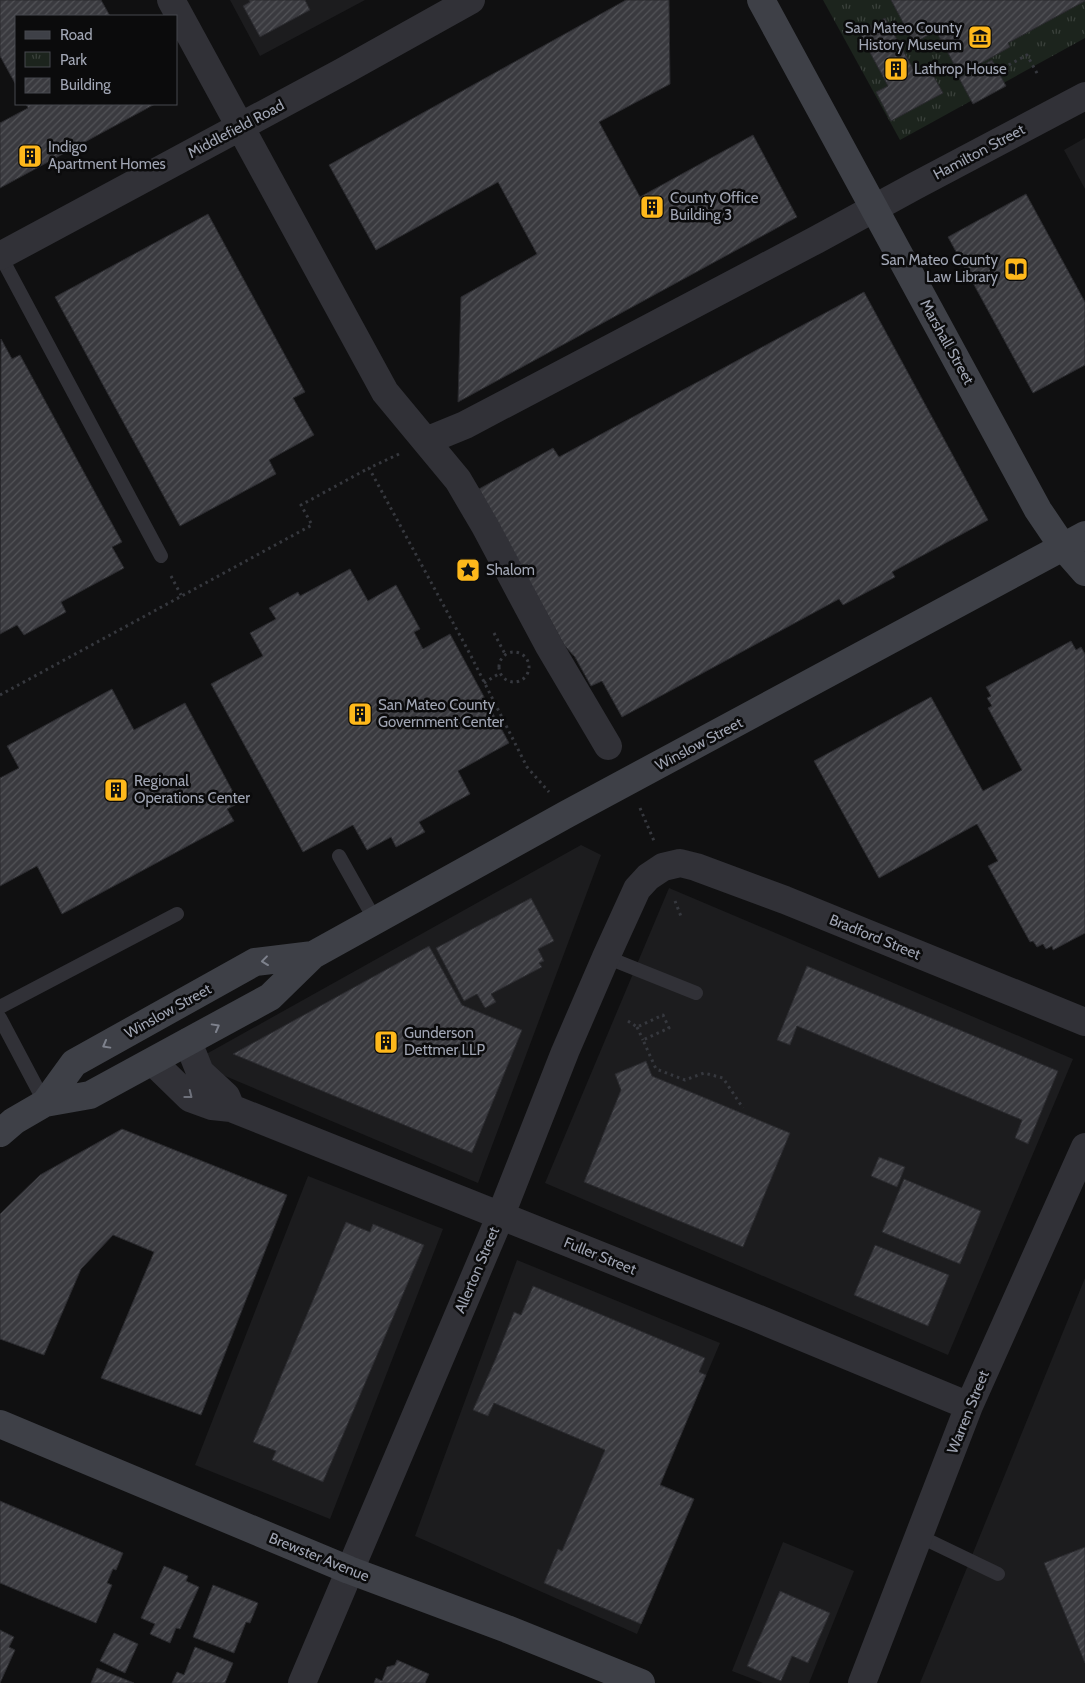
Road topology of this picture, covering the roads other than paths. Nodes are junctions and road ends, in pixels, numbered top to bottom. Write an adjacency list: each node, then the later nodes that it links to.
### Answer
1 (171, 0): 5 (street)
2 (471, 0): 5 (street, Middlefield Road)
3 (761, 0): 6 (street, Marshall Street)
4 (1085, 96): 6 (street, Hamilton Street)
5 (241, 126): 7 (street, Middlefield Road); 8 (street)
6 (874, 209): 8 (street, Hamilton Street); 9 (street, Marshall Street)
7 (0, 256): 10 (lane)
8 (426, 441): 12 (street)
9 (1074, 541): 11 (street, Marshall Street); 16 (street, Winslow Street)
10 (161, 556)
11 (1085, 572)
12 (608, 746)
13 (339, 856): 16 (lane)
14 (659, 857): 18 (street, Allerton Street); 22 (street, Bradford Street)
15 (177, 914): 20 (lane)
16 (375, 920): 17 (street, Winslow Street)
17 (313, 955): 23 (street, Winslow Street, one-way to 17); 25 (street, Winslow Street, one-way to 25)
18 (606, 956): 19 (lane); 29 (street, Allerton Street)
19 (696, 993)
20 (0, 1007)
21 (0, 1018): 25 (lane)
22 (1085, 1022)
23 (188, 1042): 24 (street, Winslow Street); 26 (street)
24 (153, 1062): 25 (street, Winslow Street); 26 (street, Fuller Street, one-way to 26)
25 (45, 1103): 27 (street, Winslow Street)
26 (231, 1108): 29 (street, Fuller Street)
27 (0, 1133)
28 (1085, 1147): 30 (street, Warren Street)
29 (500, 1217): 30 (street, Fuller Street); 33 (street, Allerton Street)
30 (969, 1406): 32 (street, Warren Street)
31 (0, 1424): 33 (street, Brewster Avenue)
32 (919, 1536): 34 (lane); 37 (street, Warren Street)
33 (349, 1570): 35 (street, Allerton Street); 36 (street, Brewster Avenue)
34 (998, 1574)
35 (302, 1683)
36 (641, 1683)
37 (862, 1683)

